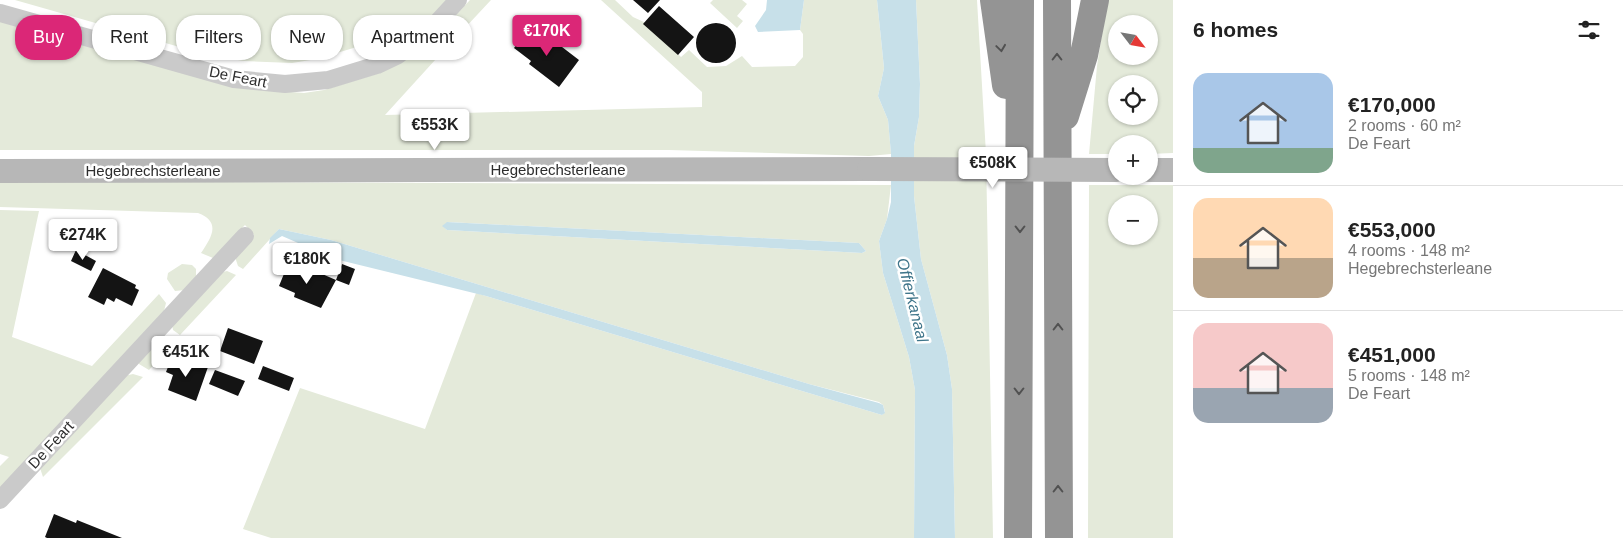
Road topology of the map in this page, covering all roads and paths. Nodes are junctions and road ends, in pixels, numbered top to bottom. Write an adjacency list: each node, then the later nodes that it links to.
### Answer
1 (458, 0): 6 (street, De Feart)
2 (994, 0): 10 (highway, one-way to 10)
3 (1020, 0): 10 (highway)
4 (1057, 0): 7 (highway, one-way to 4)
5 (1095, 0): 7 (highway)
6 (0, 13)
7 (1057, 141): 14 (highway, one-way to 7)
8 (1108, 170): 9 (street, Hegebrechsterleane, bridge)
9 (0, 171)
10 (1020, 180): 13 (highway, one-way to 13)
11 (245, 236): 12 (street, De Feart)
12 (0, 500)
13 (1018, 538)
14 (1058, 538)

